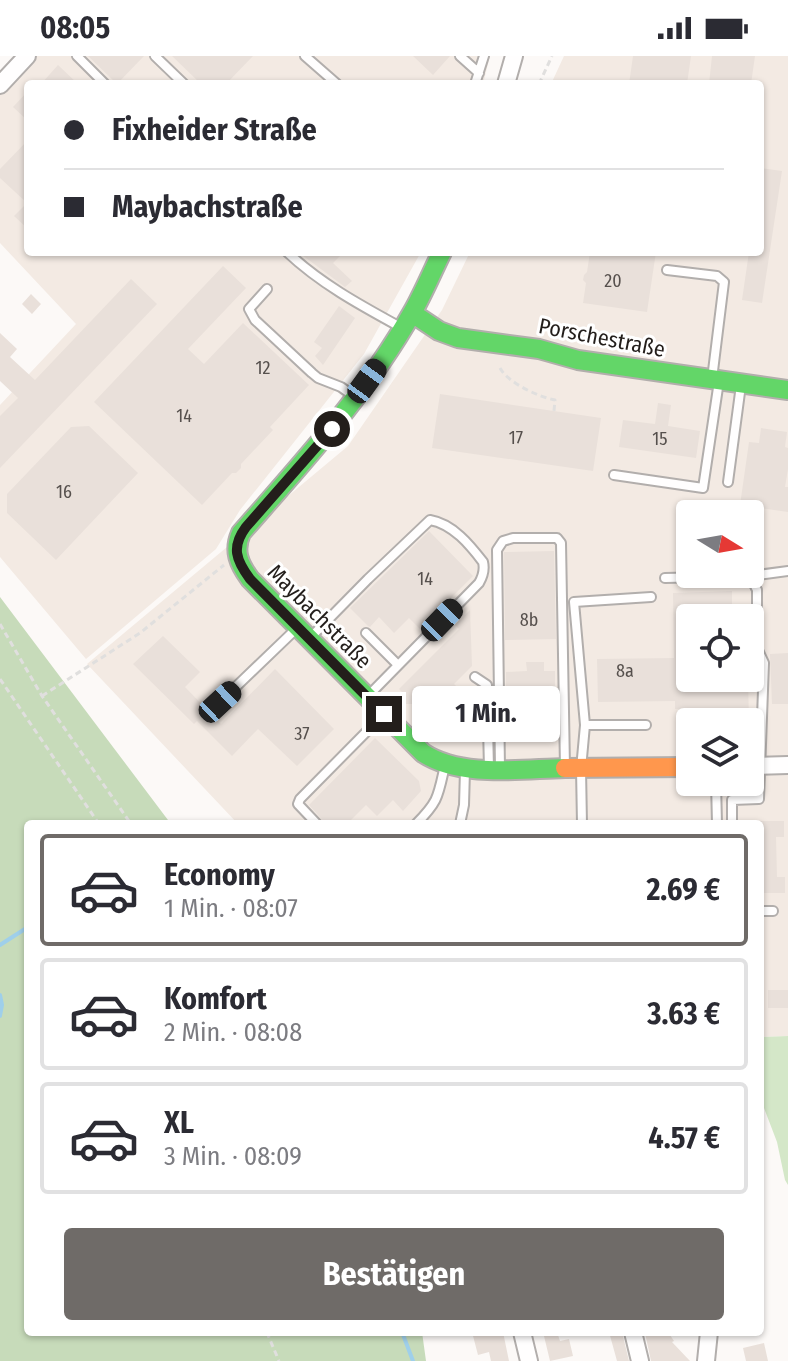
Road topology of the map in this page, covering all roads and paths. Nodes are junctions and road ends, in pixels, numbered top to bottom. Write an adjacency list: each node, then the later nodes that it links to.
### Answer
1 (27, 56): 16 (street)
2 (77, 56): 10 (lane)
3 (155, 56): 11 (lane)
4 (305, 56): 12 (lane)
5 (460, 56): 9 (lane)
6 (484, 56): 9 (lane)
7 (514, 56): 14 (street)
8 (552, 56): 15 (path)
9 (479, 73): 13 (lane)
10 (101, 80)
11 (180, 80)
12 (332, 80)
13 (476, 80)
14 (507, 80)
15 (541, 80)
16 (0, 85)
17 (291, 256): 21 (lane)
18 (440, 256): 21 (street)
19 (667, 270): 23 (lane)
20 (267, 289): 26 (lane)
21 (407, 321): 23 (street, Porschestraße); 26 (street)
22 (500, 368): 27 (path)
23 (716, 380): 24 (street, Porschestraße); 28 (lane)
24 (741, 384): 25 (street, Porschestraße); 29 (lane)
25 (788, 390)
26 (355, 397): 30 (street)
27 (554, 411)
28 (614, 475)
29 (728, 482)
30 (237, 554): 39 (street, Maybachstraße); 43 (path)
31 (788, 571): 32 (lane)
32 (764, 574)
33 (665, 578): 34 (lane)
34 (676, 578)
35 (756, 588): 46 (lane)
36 (651, 597): 48 (lane)
37 (0, 624): 43 (path)
38 (366, 633): 40 (lane)
39 (303, 634): 40 (lane); 44 (street, Maybachstraße); 45 (lane)
40 (398, 665): 44 (lane)
41 (475, 677): 55 (lane)
42 (0, 679): 59 (path)
43 (42, 696): 60 (path)
44 (367, 697): 47 (street, Maybachstraße)
45 (220, 702)
46 (760, 708)
47 (384, 714): 50 (street, Maybachstraße); 61 (lane)
48 (585, 725): 49 (lane); 56 (lane)
49 (646, 725)
50 (445, 764): 54 (street, Maybachstraße); 62 (lane)
51 (788, 765): 52 (street)
52 (764, 766)
53 (676, 767): 56 (street, Maybachstraße)
54 (465, 769): 55 (street, Maybachstraße); 63 (lane)
55 (494, 769): 56 (street, Maybachstraße); 56 (lane)
56 (573, 769): 64 (lane)
57 (716, 796): 65 (lane)
58 (759, 796): 66 (lane)
59 (96, 820)
60 (128, 820)
61 (313, 820)
62 (420, 820)
63 (461, 820)
64 (581, 820)
65 (717, 820)
66 (732, 820)
67 (764, 911): 68 (lane)
68 (773, 911)
69 (268, 1336): 73 (path)
70 (523, 1336): 74 (street)
71 (634, 1336): 75 (street)
72 (709, 1336): 76 (street)
73 (279, 1361)
74 (529, 1361)
75 (640, 1361)
76 (706, 1361)

